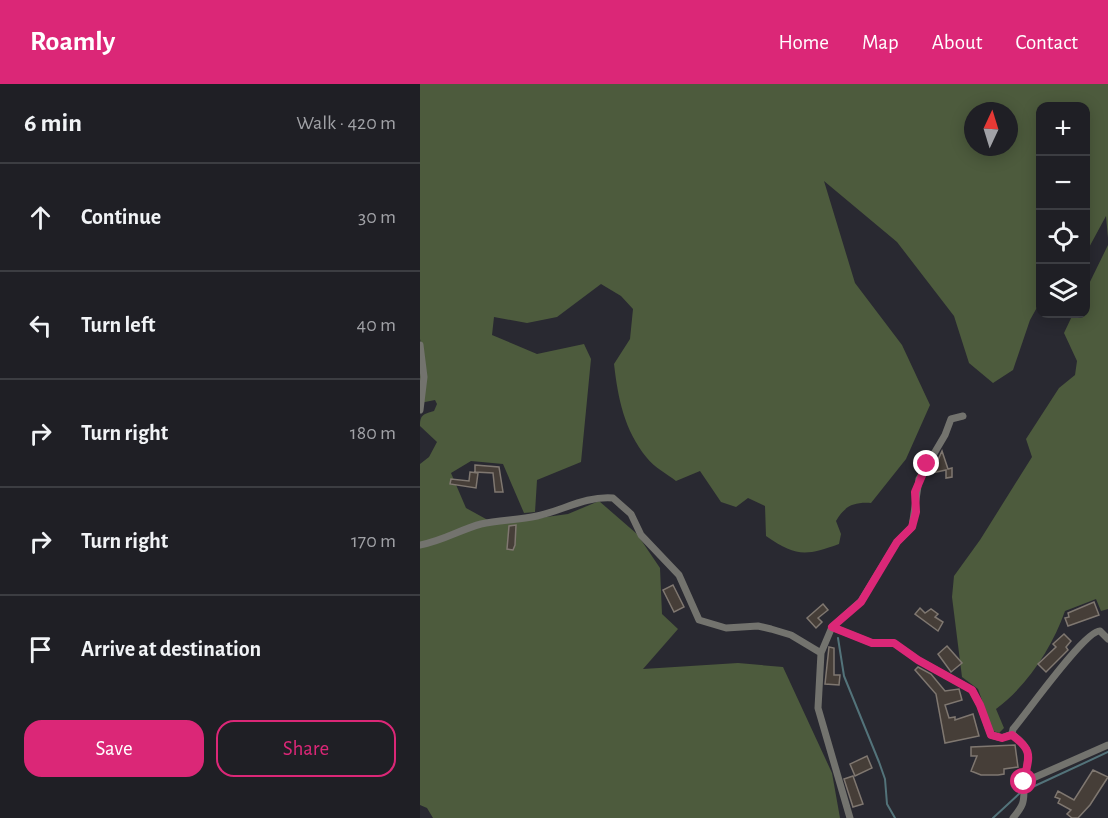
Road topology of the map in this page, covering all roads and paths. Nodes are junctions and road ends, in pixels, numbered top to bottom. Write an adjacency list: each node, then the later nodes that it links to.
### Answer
1 (420, 345): 2 (street)
2 (420, 410)
3 (963, 416): 5 (street)
4 (420, 545): 7 (street)
5 (832, 627): 7 (street); 8 (street)
6 (1108, 639): 8 (street)
7 (821, 653): 11 (street)
8 (1012, 735): 10 (street)
9 (1108, 745): 10 (street)
10 (1025, 787): 12 (street)
11 (850, 818)
12 (1013, 818)

